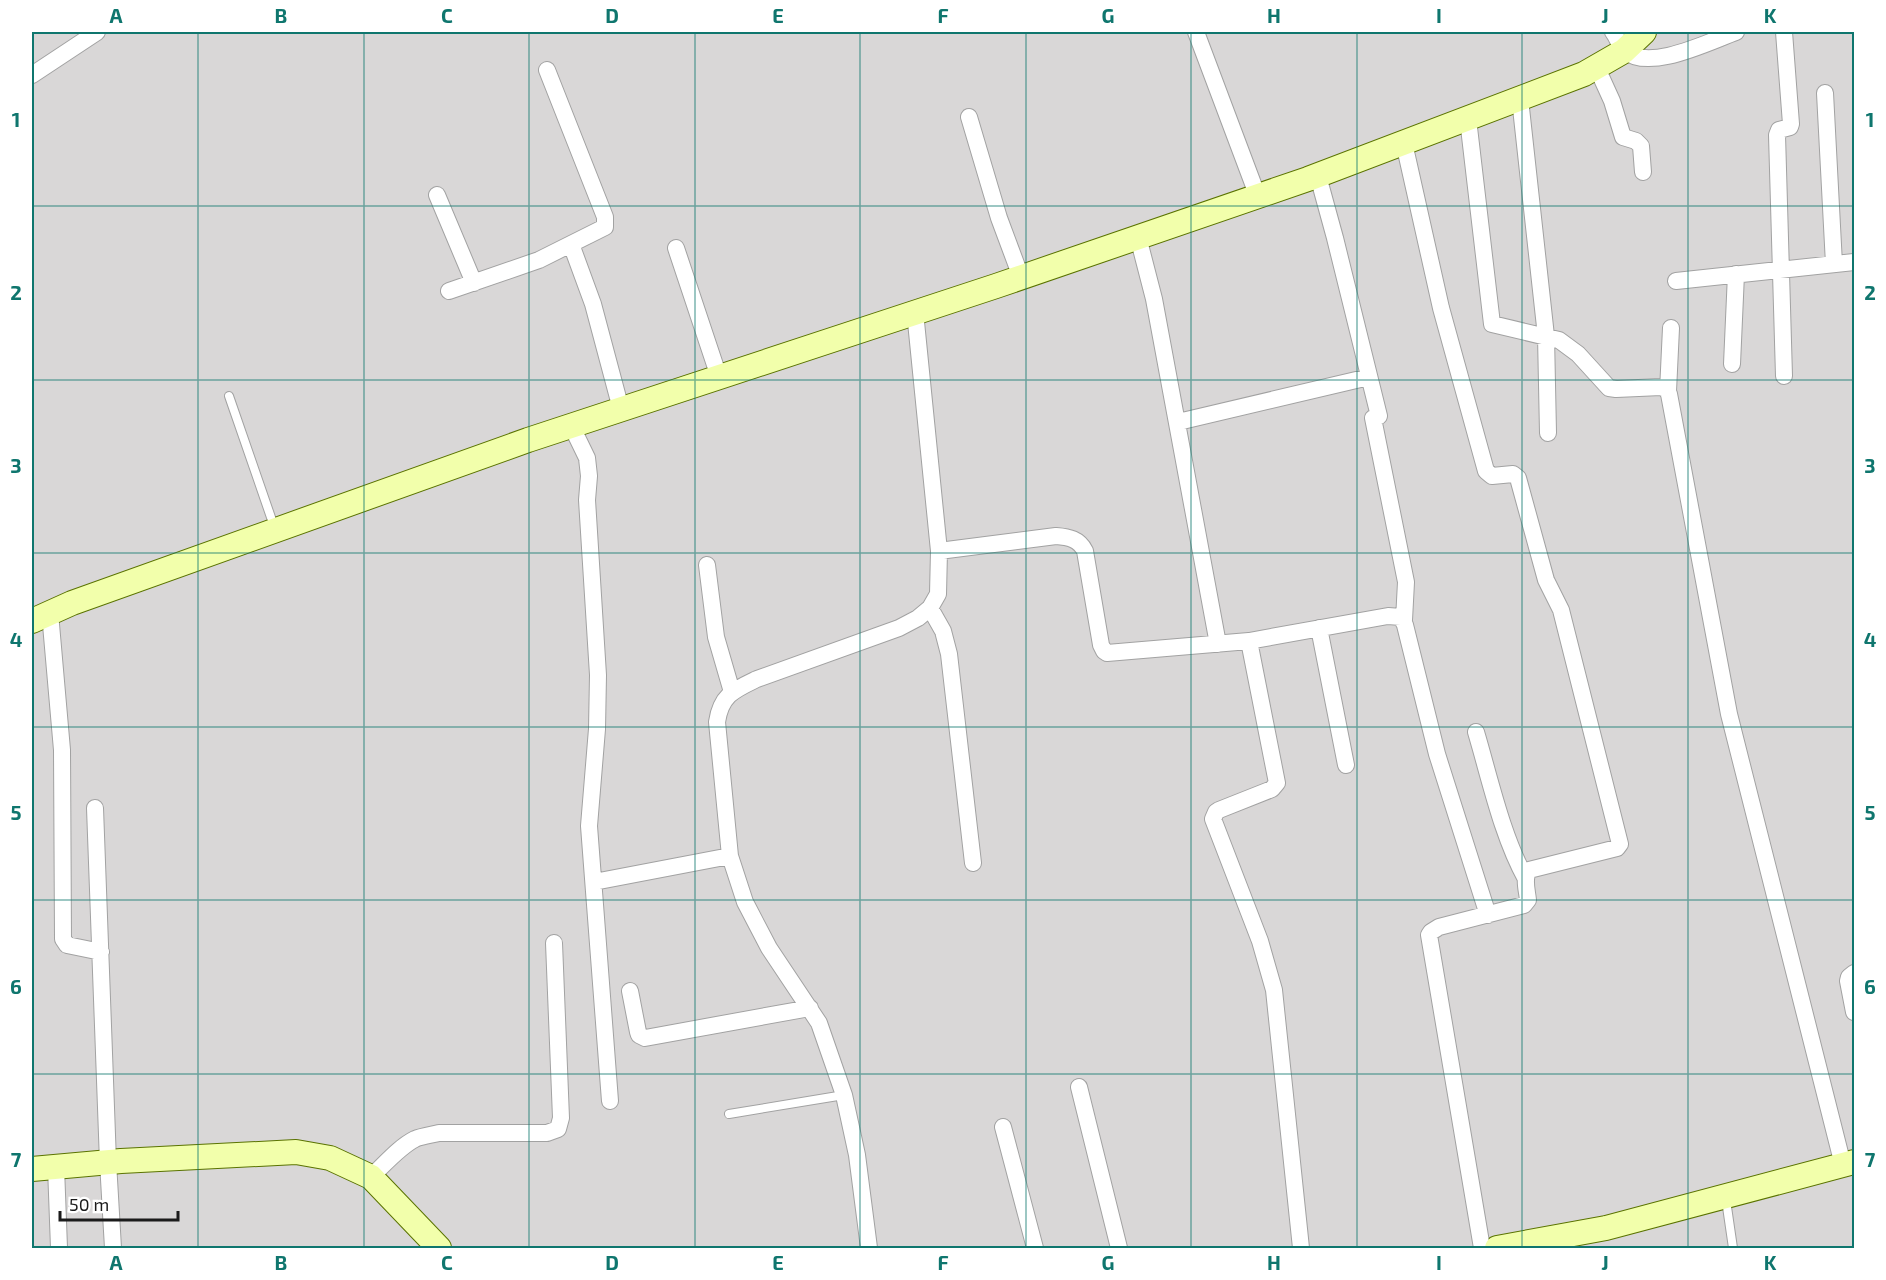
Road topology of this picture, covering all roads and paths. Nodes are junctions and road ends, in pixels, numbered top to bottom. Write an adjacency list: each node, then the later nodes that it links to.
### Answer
1 (98, 32): 9 (street)
2 (1196, 32): 18 (street)
3 (1644, 32): 6 (street)
4 (1736, 32): 6 (street)
5 (1784, 32): 24 (street)
6 (1619, 41): 7 (street)
7 (1597, 68): 11 (street); 15 (street)
8 (547, 70): 20 (street)
9 (32, 75)
10 (1825, 93): 23 (street)
11 (1520, 99): 13 (street); 32 (street)
12 (969, 117): 26 (street)
13 (1468, 119): 14 (street); 32 (street)
14 (1404, 143): 16 (street); 58 (street)
15 (1643, 172)
16 (1318, 176): 18 (street); 36 (street)
17 (437, 195): 28 (street)
18 (1258, 197): 19 (street)
19 (1138, 237): 26 (street); 40 (street)
20 (571, 244): 28 (street); 39 (street)
21 (676, 248): 34 (street)
22 (1854, 262): 23 (street)
23 (1834, 264): 24 (street)
24 (1781, 269): 25 (street); 35 (street)
25 (1736, 274): 27 (street); 33 (street)
26 (1021, 277): 30 (street)
27 (1676, 281)
28 (474, 283): 29 (street)
29 (449, 291)
30 (915, 312): 34 (street); 44 (street)
31 (1671, 328): 37 (street)
32 (1546, 336): 37 (street); 42 (street)
33 (1732, 364)
34 (719, 376): 39 (street)
35 (1784, 376)
36 (1369, 377): 40 (street); 48 (street)
37 (1668, 391): 73 (street)
38 (229, 396): 43 (lane)
39 (621, 409): 41 (street)
40 (1178, 422): 51 (street)
41 (571, 425): 43 (street); 59 (street)
42 (1548, 433)
43 (275, 530): 47 (street)
44 (939, 551): 46 (street); 51 (street)
45 (707, 565): 52 (street)
46 (930, 608): 52 (street); 57 (street)
47 (41, 617): 62 (street)
48 (1404, 620): 49 (street); 60 (street)
49 (1319, 628): 50 (street); 54 (street)
50 (1249, 640): 51 (street); 84 (street)
51 (1218, 644)
52 (732, 693): 56 (street)
53 (1476, 732): 58 (street)
54 (1346, 765)
55 (96, 808): 62 (street)
56 (730, 856): 59 (street); 65 (street)
57 (973, 863)
58 (1526, 879): 60 (street)
59 (594, 882): 69 (street)
60 (1488, 915): 85 (street)
61 (554, 943): 76 (street)
62 (101, 952): 72 (street)
63 (1854, 973): 66 (street)
64 (630, 991): 65 (street)
65 (810, 1008): 68 (street)
66 (1854, 1012)
67 (1079, 1087): 83 (street)
68 (844, 1095): 70 (lane); 81 (street)
69 (610, 1101)
70 (729, 1114)
71 (1003, 1127): 82 (street)
72 (108, 1162): 74 (street); 76 (street); 79 (street)
73 (1849, 1164): 77 (street)
74 (56, 1167): 75 (street); 78 (street)
75 (32, 1169)
76 (371, 1177): 80 (street)
77 (1725, 1196): 86 (street); 87 (lane)
78 (59, 1248)
79 (113, 1248)
80 (439, 1248)
81 (869, 1248)
82 (1035, 1248)
83 (1119, 1248)
84 (1301, 1248)
85 (1482, 1248)
86 (1498, 1248)
87 (1732, 1248)

